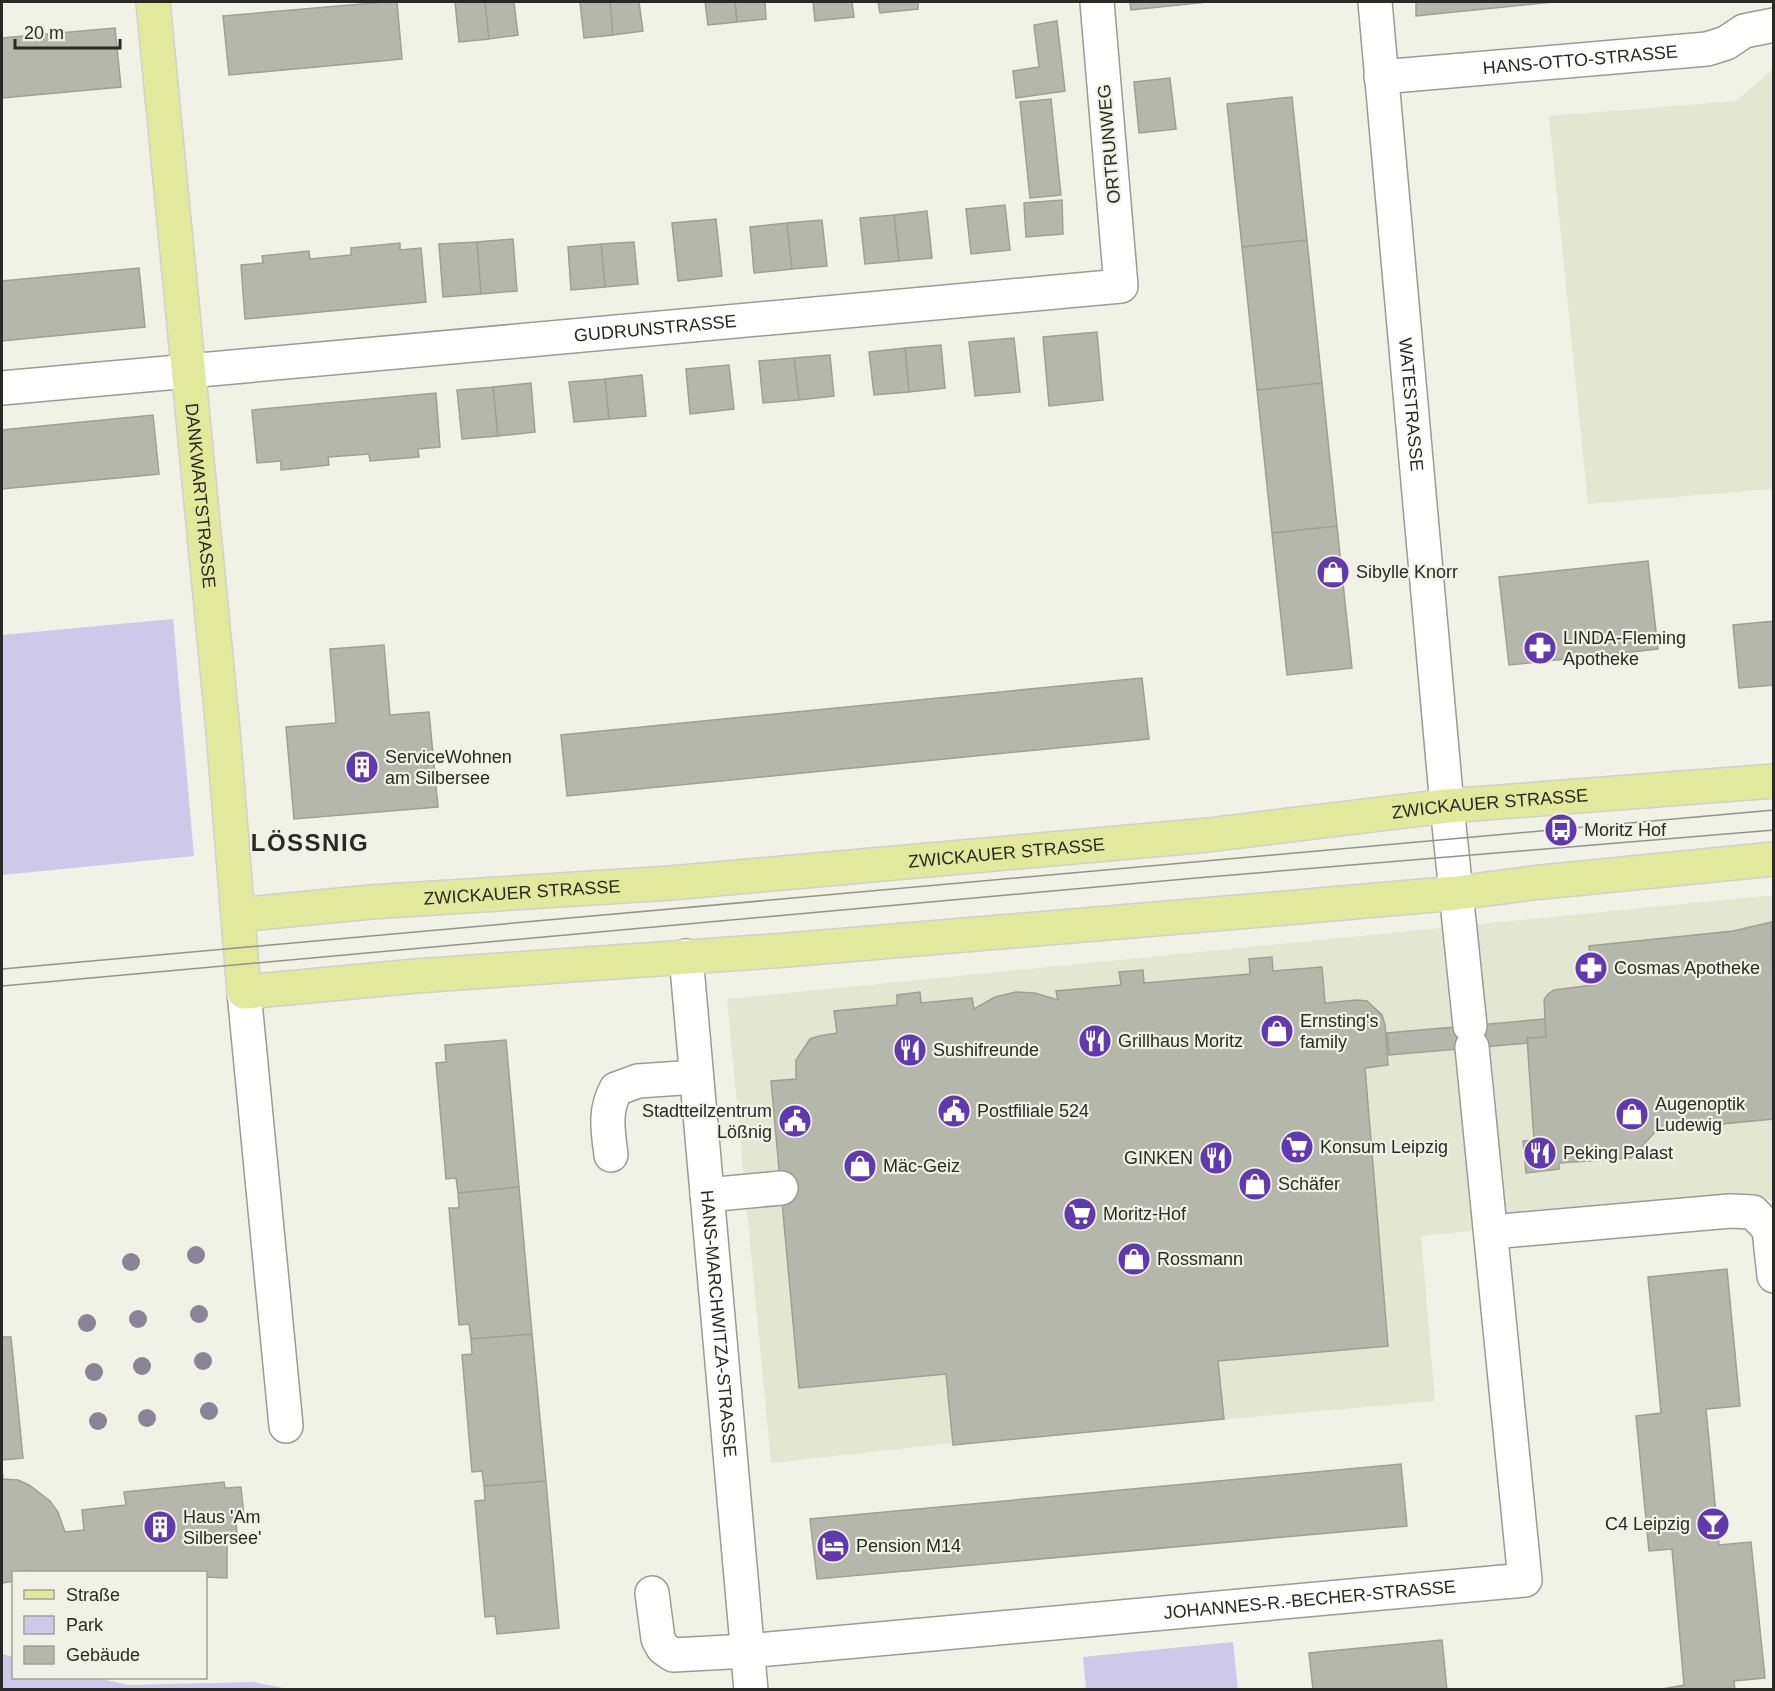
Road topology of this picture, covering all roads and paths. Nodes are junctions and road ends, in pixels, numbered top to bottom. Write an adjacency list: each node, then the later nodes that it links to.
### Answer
1 (153, 2): 7 (main road, DANKWARTSTRASSE)
2 (1097, 2): 6 (street, ORTRUNWEG)
3 (1375, 2): 5 (street, WATESTRASSE)
4 (1773, 25): 5 (street, HANS-OTTO-STRASSE)
5 (1381, 77): 10 (street, WATESTRASSE)
6 (1121, 286): 7 (street, GUDRUNSTRASSE)
7 (189, 370): 8 (street, GUDRUNSTRASSE); 13 (main road, DANKWARTSTRASSE)
8 (2, 388)
9 (1773, 781): 10 (main road, ZWICKAUER STRASSE)
10 (1447, 806): 12 (street, JOHANNES-R.-BECHER-STRASSE); 13 (main road, ZWICKAUER STRASSE)
11 (1773, 859): 12 (main road)
12 (1457, 893): 14 (main road); 20 (street, JOHANNES-R.-BECHER-STRASSE)
13 (238, 915): 15 (main road, DANKWARTSTRASSE)
14 (686, 956): 15 (main road); 16 (street, HANS-MARCHWITZA-STRASSE)
15 (244, 992): 22 (street)
16 (696, 1077): 17 (street); 19 (street, HANS-MARCHWITZA-STRASSE)
17 (611, 1155)
18 (781, 1188): 19 (street)
19 (707, 1195): 24 (street, HANS-MARCHWITZA-STRASSE)
20 (1491, 1233): 21 (street); 24 (street, JOHANNES-R.-BECHER-STRASSE)
21 (1773, 1276)
22 (286, 1426)
23 (652, 1593): 24 (street)
24 (747, 1651): 25 (street, HANS-MARCHWITZA-STRASSE)
25 (751, 1689)

